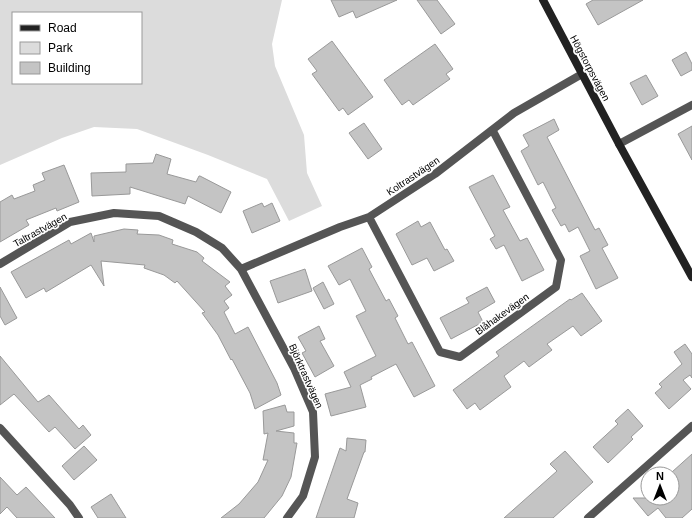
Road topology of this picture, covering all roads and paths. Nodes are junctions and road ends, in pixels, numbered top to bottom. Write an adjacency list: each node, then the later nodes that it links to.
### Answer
1 (543, 0): 2 (street, Högstorpsvägen)
2 (582, 74): 4 (street, Koltrastvägen); 5 (street, Högstorpsvägen)
3 (692, 105): 5 (street)
4 (493, 131): 6 (street, Koltrastvägen); 6 (street, Blåhakevägen)
5 (619, 144): 9 (street, Högstorpsvägen)
6 (369, 217): 8 (street, Koltrastvägen)
7 (0, 264): 8 (street, Taltrastvägen)
8 (241, 269): 13 (street, Björktrastvägen)
9 (692, 277)
10 (692, 426): 14 (street)
11 (0, 428): 12 (street)
12 (79, 518)
13 (287, 518)
14 (588, 518)

